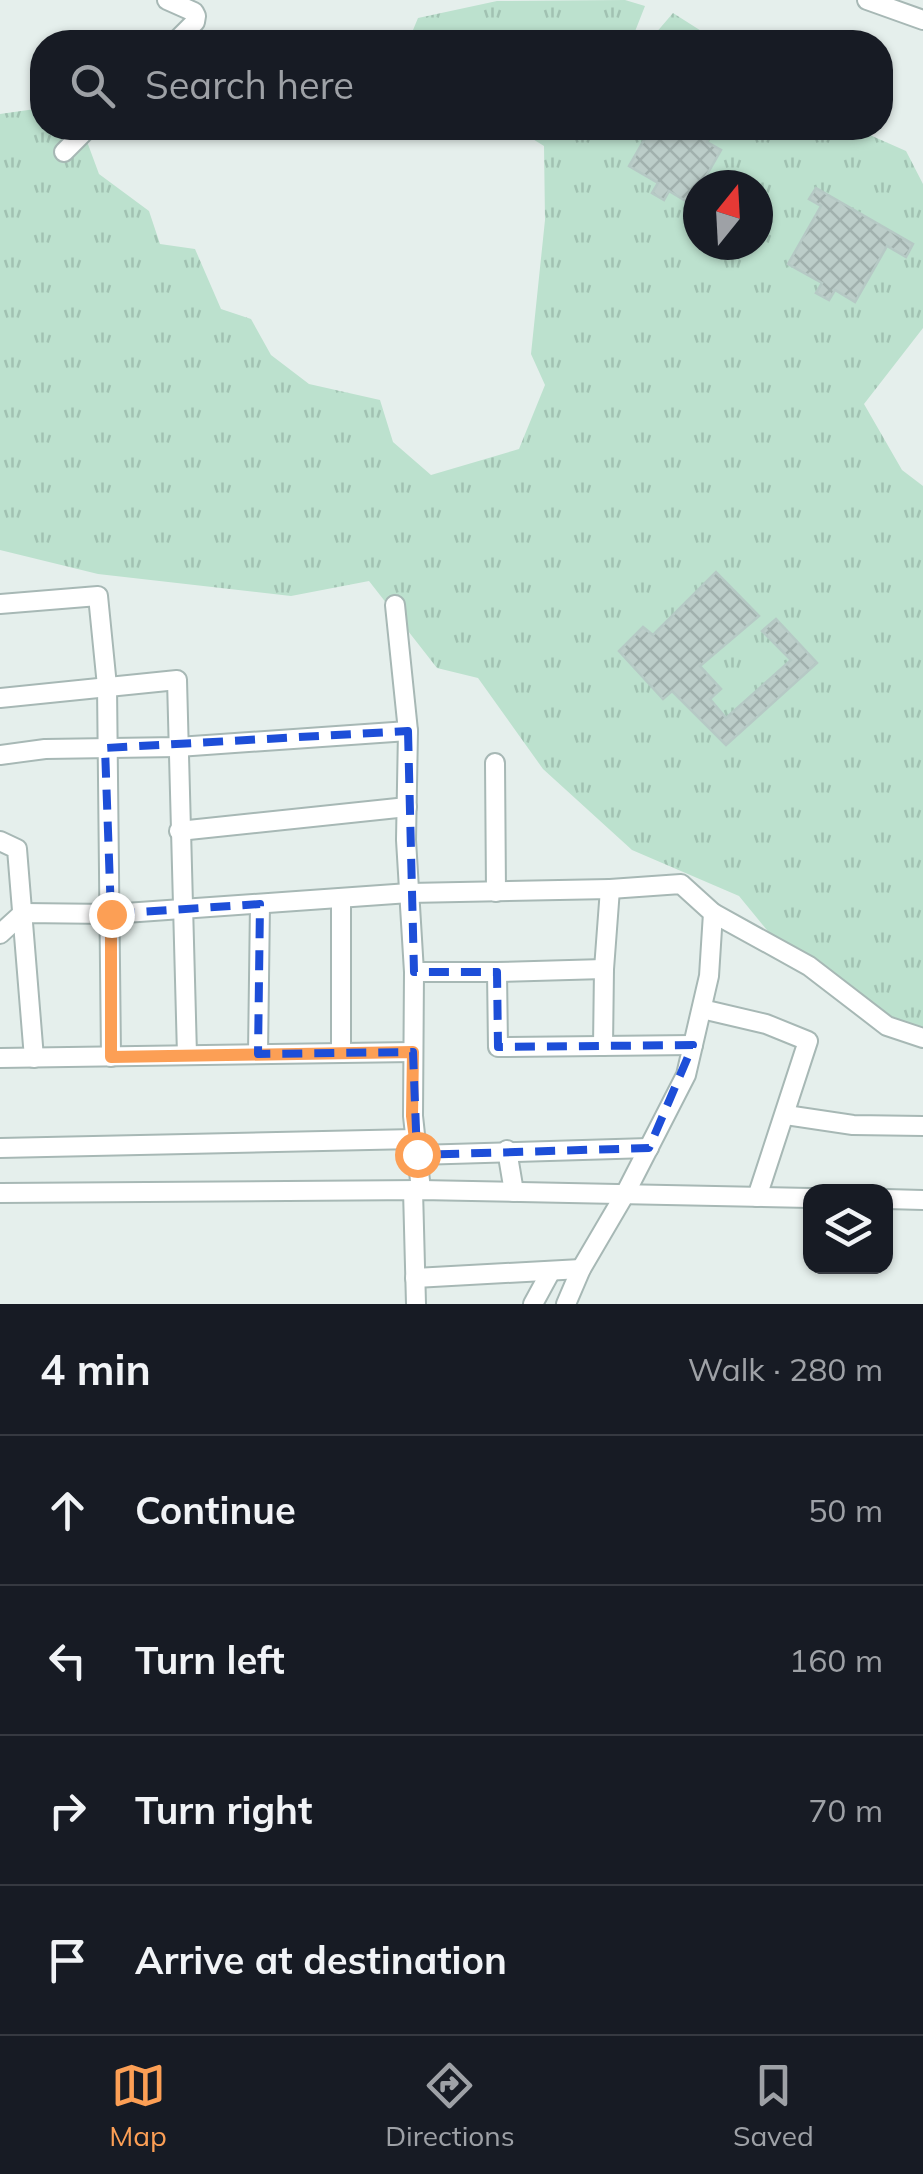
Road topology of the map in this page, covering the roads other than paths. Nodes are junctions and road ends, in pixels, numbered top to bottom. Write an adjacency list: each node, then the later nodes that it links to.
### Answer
1 (167, 0): 4 (street)
2 (867, 0): 3 (street)
3 (923, 20)
4 (187, 30)
5 (76, 140): 6 (street)
6 (64, 152)
7 (0, 604): 9 (street)
8 (395, 605): 11 (street)
9 (107, 686): 10 (street); 12 (street); 13 (street)
10 (0, 698)
11 (408, 731): 12 (street); 16 (street)
12 (178, 746): 13 (street); 17 (street)
13 (105, 748): 14 (street); 28 (street)
14 (0, 755)
15 (495, 762): 21 (street)
16 (407, 807): 17 (street); 22 (street)
17 (179, 831): 25 (street)
18 (8, 845): 19 (street); 26 (street)
19 (0, 862)
20 (610, 889): 21 (street); 27 (street); 30 (street)
21 (496, 892): 22 (street)
22 (410, 893): 23 (street); 31 (street)
23 (340, 898): 24 (street); 38 (street)
24 (260, 904): 25 (street); 39 (street)
25 (183, 909): 28 (street); 40 (street)
26 (23, 913): 28 (street); 29 (street); 43 (street)
27 (713, 913): 33 (street); 34 (street)
28 (111, 914): 41 (street)
29 (0, 934)
30 (604, 969): 32 (street); 36 (street)
31 (414, 972): 32 (street); 37 (street)
32 (497, 972): 36 (street)
33 (702, 1009): 35 (street); 44 (street)
34 (923, 1038)
35 (693, 1045): 36 (street); 48 (street)
36 (603, 1046)
37 (413, 1052): 38 (street); 46 (street)
38 (341, 1053): 39 (street)
39 (258, 1054): 40 (street)
40 (186, 1056): 41 (street)
41 (111, 1057): 43 (street)
42 (0, 1058): 43 (street)
43 (34, 1058)
44 (786, 1115): 45 (street); 54 (street)
45 (923, 1126)
46 (416, 1147): 47 (street); 49 (street); 50 (street)
47 (0, 1148)
48 (649, 1148): 49 (street); 53 (street)
49 (507, 1150): 51 (street)
50 (417, 1190): 51 (street); 52 (street); 60 (street)
51 (514, 1192): 53 (street)
52 (0, 1193)
53 (625, 1194): 54 (street); 58 (street)
54 (757, 1197): 55 (street)
55 (803, 1198)
56 (893, 1200): 57 (street)
57 (923, 1200)
58 (581, 1269): 59 (street); 63 (street)
59 (552, 1271): 60 (street); 62 (street)
60 (416, 1278): 61 (street)
61 (416, 1304)
62 (533, 1304)
63 (566, 1304)

